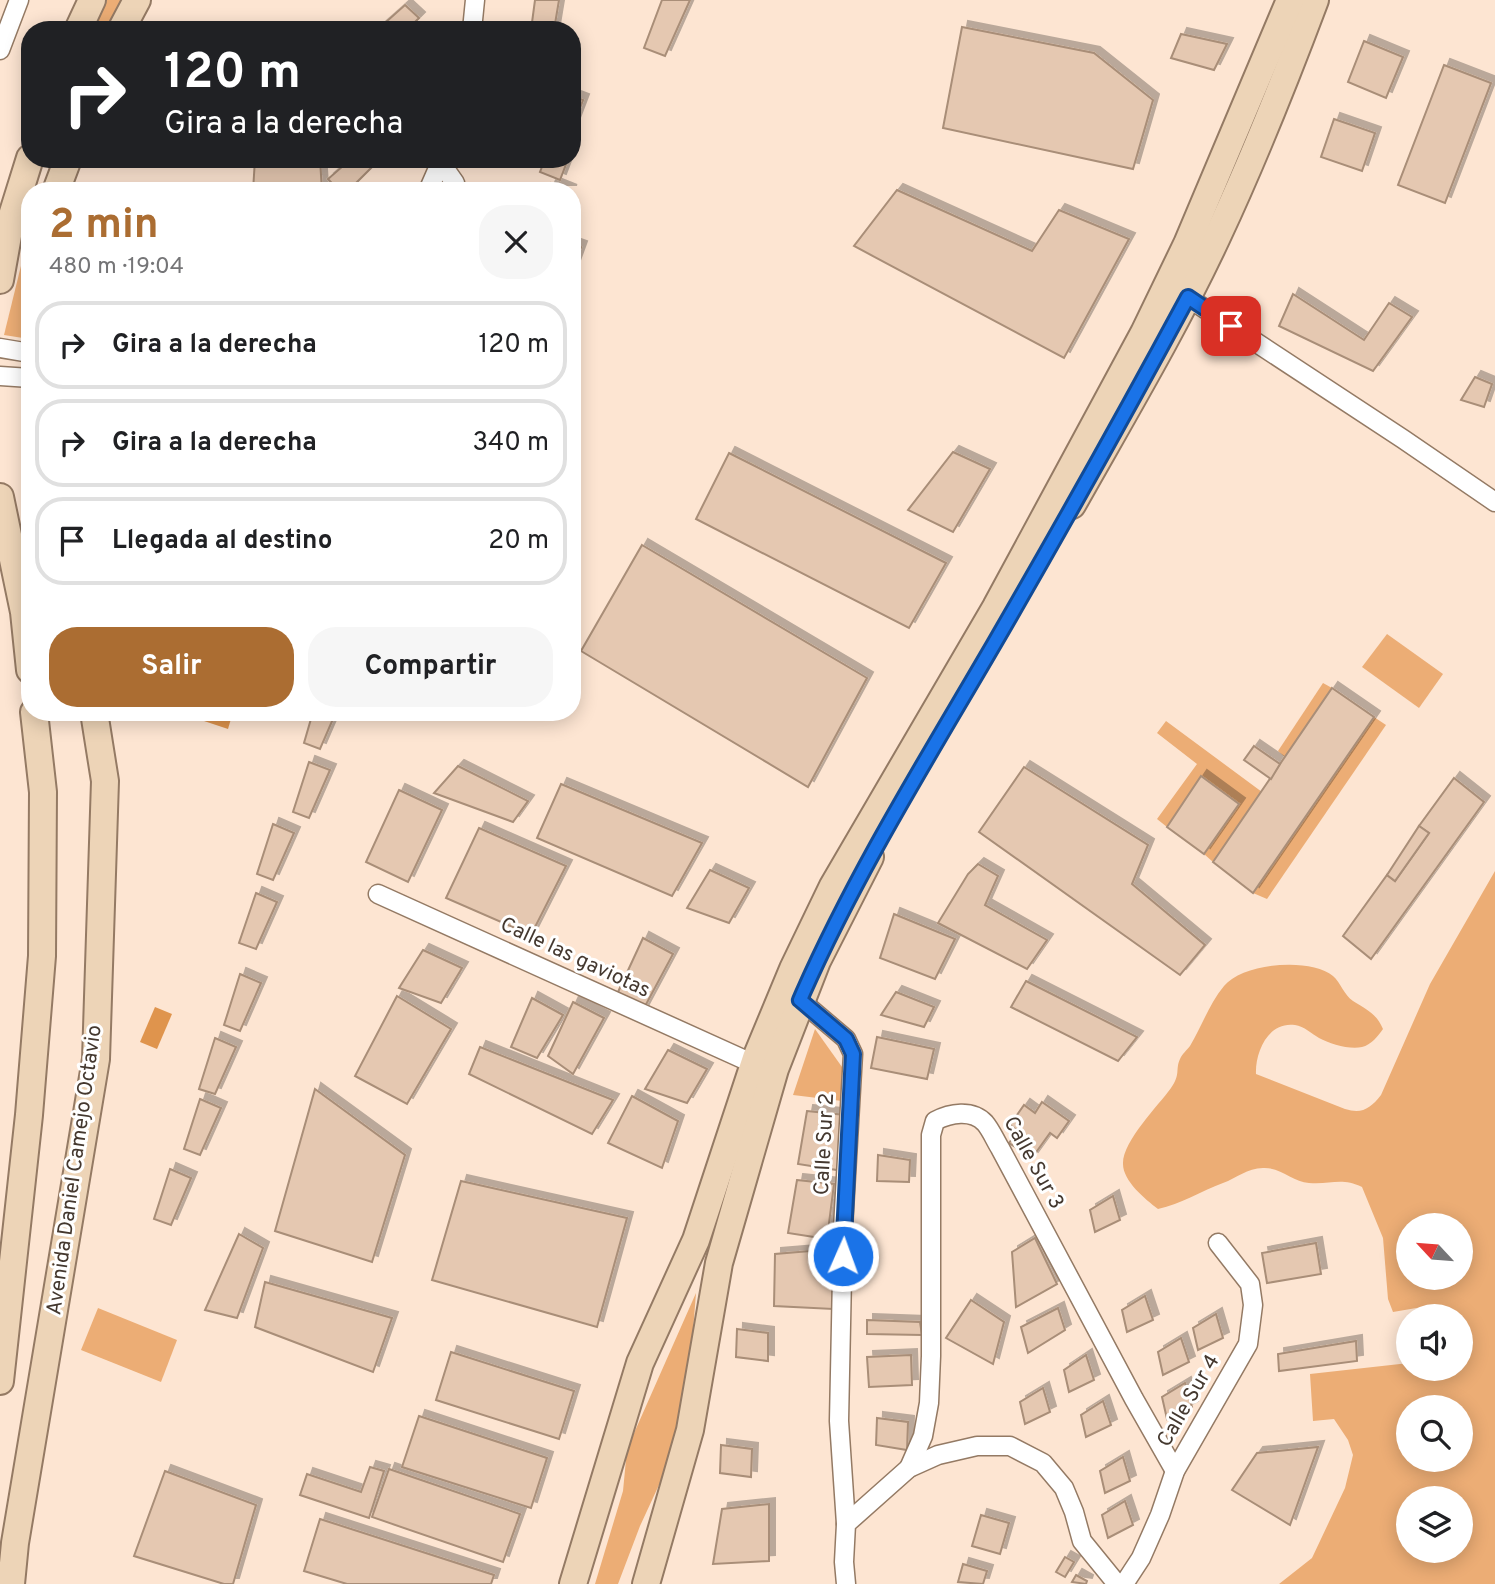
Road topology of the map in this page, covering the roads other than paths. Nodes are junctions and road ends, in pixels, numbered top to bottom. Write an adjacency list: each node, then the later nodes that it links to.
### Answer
1 (19, 0): 10 (street)
2 (92, 0): 7 (main road)
3 (136, 0): 8 (main road)
4 (475, 0): 9 (street)
5 (1290, 0): 25 (main road)
6 (1315, 0): 13 (main road)
7 (82, 21)
8 (126, 21)
9 (473, 21)
10 (0, 50)
11 (21, 187): 12 (main road)
12 (0, 280)
13 (1188, 297): 19 (street); 24 (main road)
14 (0, 348): 15 (street)
15 (21, 352)
16 (0, 376): 17 (street)
17 (21, 377)
18 (0, 497): 20 (main road)
19 (1495, 502)
20 (21, 598)
21 (35, 721): 27 (main road)
22 (95, 721): 31 (main road, Avenida Daniel Camejo Octavio)
23 (378, 894): 25 (street, Calle las gaviotas)
24 (800, 1000): 30 (street, Calle Sur 2); 33 (main road)
25 (754, 1064): 32 (main road)
26 (1218, 1243): 29 (street, Calle Sur 4)
27 (0, 1381)
28 (909, 1468): 29 (street, Calle Sur 3); 30 (street); 35 (street)
29 (1175, 1471): 36 (street, Calle Sur 4)
30 (846, 1524): 34 (street, Calle Sur 2)
31 (11, 1584)
32 (573, 1584)
33 (646, 1584)
34 (846, 1584)
35 (1117, 1584)
36 (1124, 1584)

